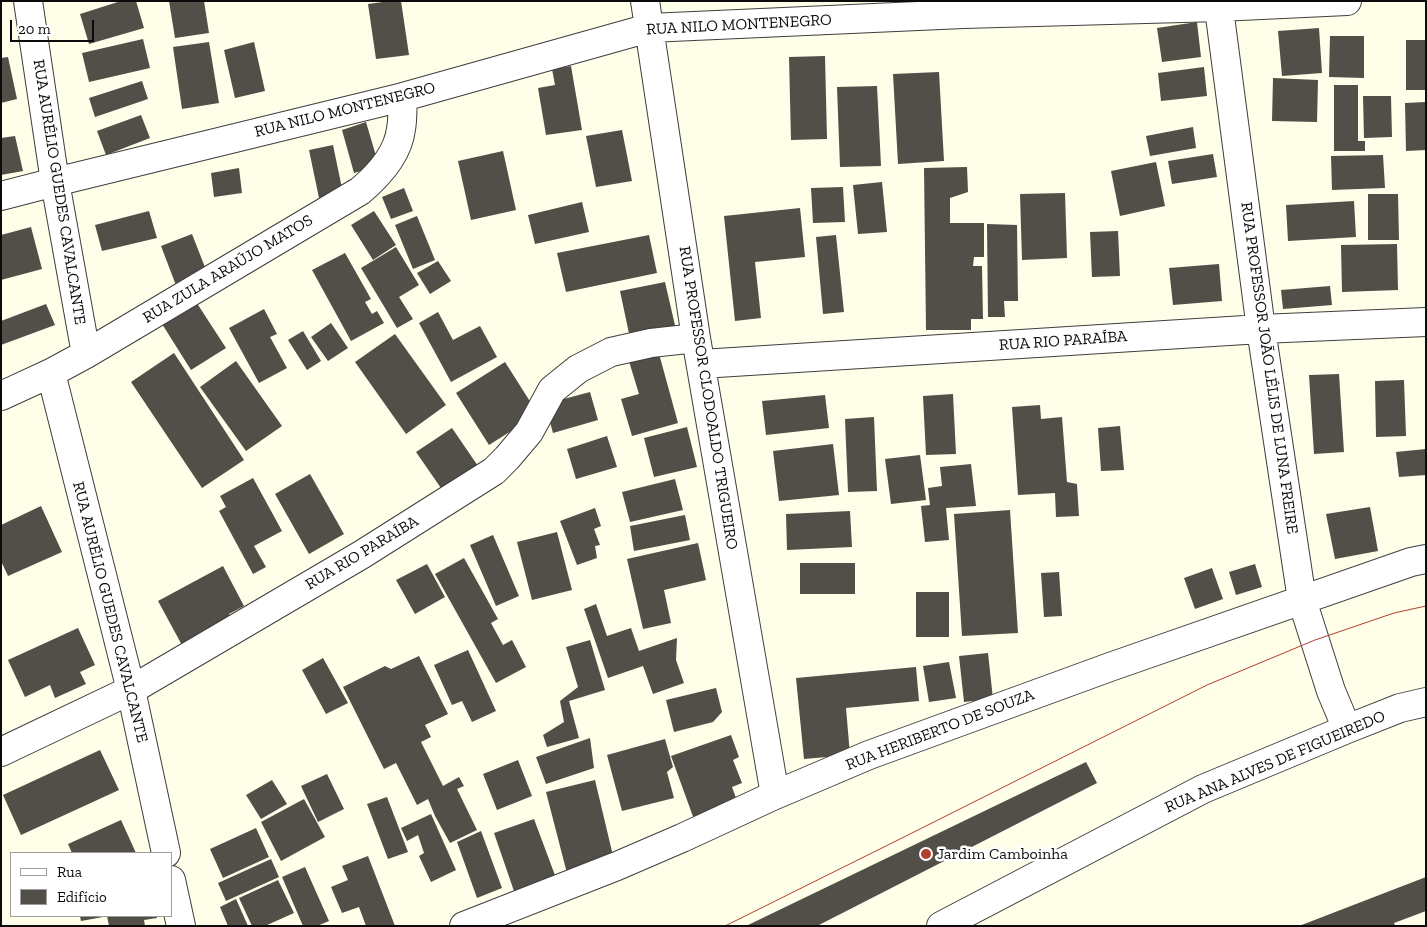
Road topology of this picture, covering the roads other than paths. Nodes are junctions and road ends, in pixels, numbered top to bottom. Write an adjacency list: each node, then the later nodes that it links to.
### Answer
1 (28, 1): 6 (street, RUA AURÉLIO GUEDES CAVALCANTE)
2 (1347, 1): 3 (street, RUA NILO MONTENEGRO)
3 (1218, 4): 4 (street, RUA NILO MONTENEGRO); 9 (street, RUA PROFESSOR JOÃO LÉLIS DE LUNA FREIRE)
4 (647, 14): 5 (street, RUA NILO MONTENEGRO); 10 (street, RUA PROFESSOR CLODOALDO TRIGUEIRO)
5 (403, 97): 6 (street, RUA NILO MONTENEGRO); 11 (street, RUA ZULA ARAÚJO MATOS)
6 (56, 182): 7 (street, RUA NILO MONTENEGRO); 11 (street, RUA AURÉLIO GUEDES CAVALCANTE)
7 (1, 196)
8 (1426, 322): 9 (street, RUA RIO PARAÍBA)
9 (1261, 329): 10 (street, RUA RIO PARAÍBA); 15 (street, RUA PROFESSOR JOÃO LÉLIS DE LUNA FREIRE)
10 (699, 351): 16 (street, RUA RIO PARAÍBA); 20 (street, RUA PROFESSOR CLODOALDO TRIGUEIRO)
11 (86, 354): 12 (street, RUA ZULA ARAÚJO MATOS)
12 (51, 373): 13 (street, RUA ZULA ARAÚJO MATOS); 16 (street, RUA AURÉLIO GUEDES CAVALCANTE)
13 (1, 396)
14 (1426, 559): 15 (street, RUA HERIBERTO DE SOUZA)
15 (1302, 600): 18 (street, RUA PROFESSOR JOÃO LÉLIS DE LUNA FREIRE); 20 (street, RUA HERIBERTO DE SOUZA)
16 (131, 690): 19 (street, RUA RIO PARAÍBA); 21 (street, RUA AURÉLIO GUEDES CAVALCANTE)
17 (1426, 702): 18 (street, RUA ANA ALVES DE FIGUEIREDO)
18 (1347, 729): 25 (street, RUA ANA ALVES DE FIGUEIREDO)
19 (1, 752)
20 (775, 795): 24 (street, RUA HERIBERTO DE SOUZA)
21 (166, 852)
22 (172, 885): 23 (street)
23 (181, 926)
24 (464, 926)
25 (941, 926)

